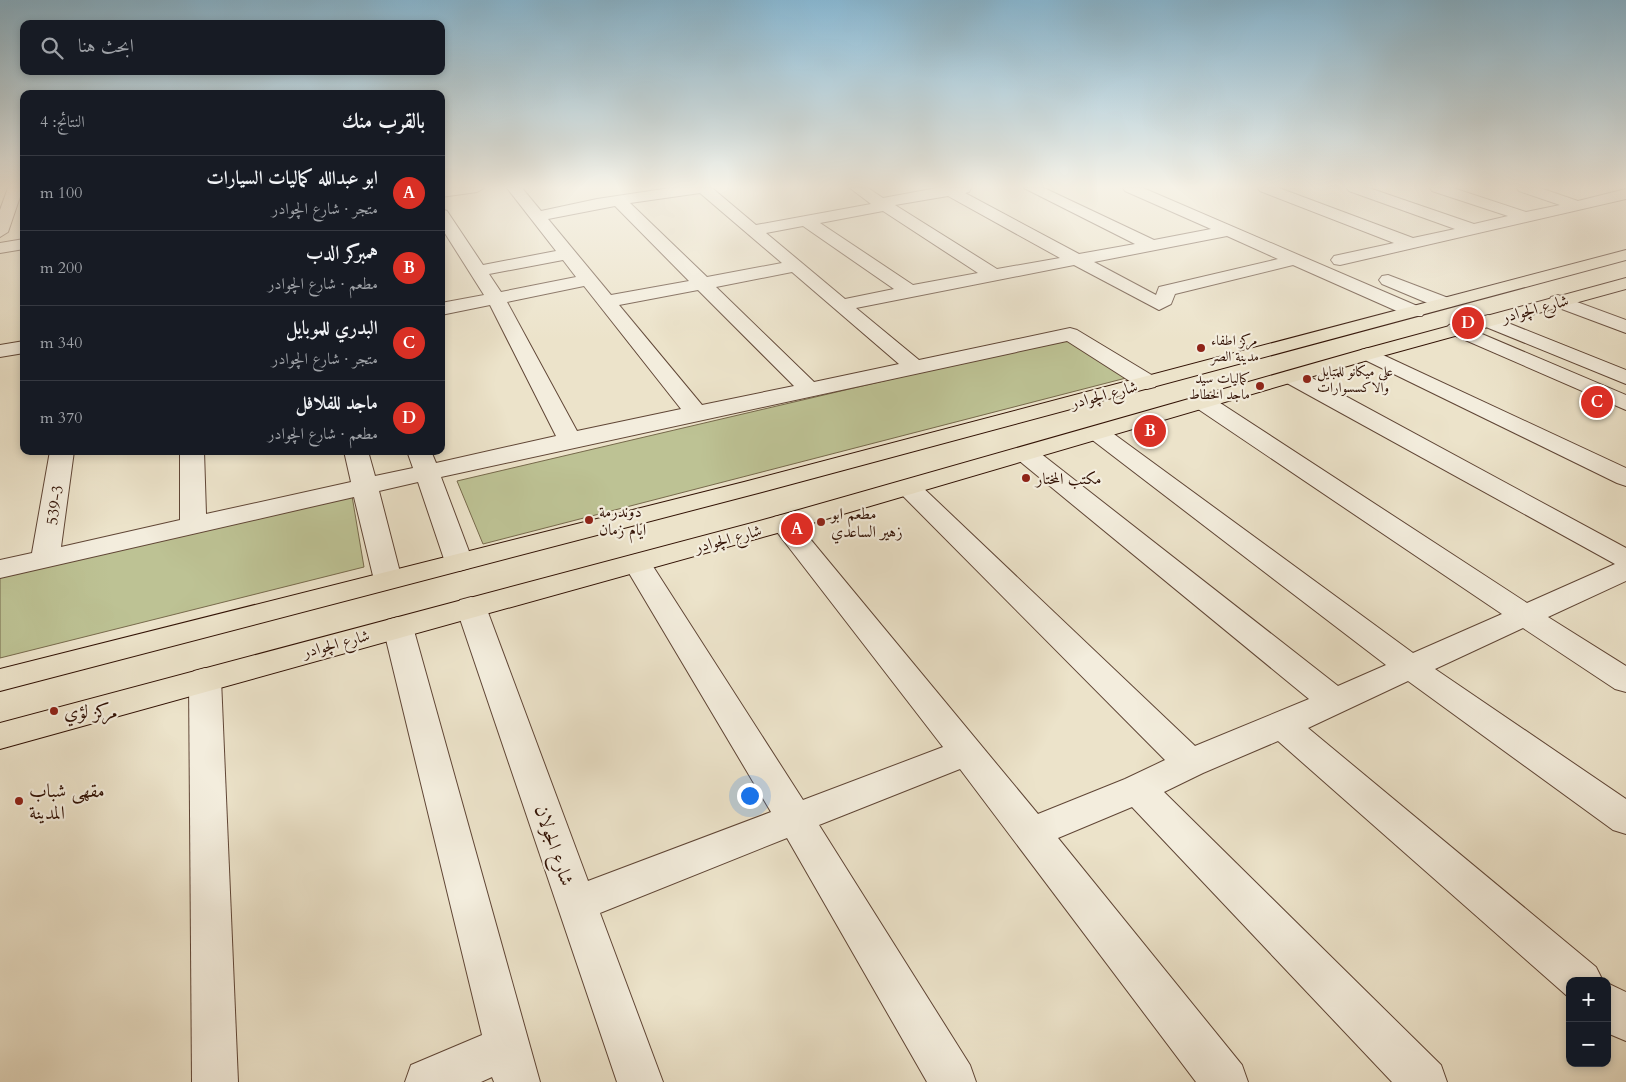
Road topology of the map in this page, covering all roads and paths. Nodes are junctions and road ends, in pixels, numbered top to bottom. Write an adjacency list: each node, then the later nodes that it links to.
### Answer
1 (457, 238): 24 (street)
2 (554, 238): 18 (street)
3 (657, 238): 27 (street)
4 (763, 238): 23 (street)
5 (834, 238): 29 (street)
6 (936, 238): 25 (street)
7 (1036, 238): 20 (street)
8 (1137, 238): 15 (street)
9 (1190, 238): 15 (street)
10 (1244, 238): 21 (street)
11 (1396, 238): 13 (street)
12 (1434, 238): 13 (street)
13 (1410, 244): 22 (street)
14 (20, 245): 16 (street)
15 (1151, 245): 20 (street)
16 (0, 248)
17 (1322, 252): 22 (street)
18 (567, 254): 24 (street); 26 (street)
19 (1626, 255): 33 (main road, شارع الچوادر)
20 (1076, 260): 21 (street); 25 (street)
21 (1294, 260): 36 (street)
22 (1340, 260): 33 (street)
23 (796, 266): 27 (street); 34 (street)
24 (478, 271): 30 (street)
25 (994, 275): 29 (street)
26 (588, 280): 30 (street); 32 (street)
27 (703, 283): 32 (street); 48 (street)
28 (1626, 283): 31 (main road, شارع الچوادر)
29 (910, 291): 34 (street)
30 (496, 299): 35 (street); 54 (street)
31 (1558, 301): 37 (main road, شارع الچوادر); 38 (street)
32 (606, 302): 52 (street)
33 (1444, 303): 36 (main road, شارع الچوادر)
34 (842, 306): 43 (street)
35 (445, 308)
36 (1415, 312): 44 (main road, شارع الچوادر)
37 (1488, 321): 39 (main road, شارع الچوادر); 46 (street)
38 (1626, 327)
39 (1456, 329): 42 (main road, شارع الچوادر); 51 (street)
40 (20, 348): 41 (street)
41 (0, 351)
42 (1368, 354): 45 (main road, شارع الچوادر); 60 (street)
43 (915, 366): 47 (street); 48 (street)
44 (1204, 368): 47 (main road, شارع الچوادر); 49 (main road)
45 (1293, 376): 49 (main road, شارع الچوادر); 66 (street)
46 (1626, 378)
47 (1147, 382): 67 (main road, شارع الچوادر)
48 (809, 389): 52 (street)
49 (1246, 390): 50 (main road, شارع الچوادر)
50 (1203, 402): 53 (main road, شارع الچوادر); 73 (street)
51 (1626, 403)
52 (696, 413): 54 (street)
53 (1099, 434): 55 (main road, شارع الچوادر); 75 (street)
54 (570, 440): 59 (street)
55 (1026, 454): 62 (main road, شارع الچوادر); 79 (street)
56 (61, 455): 65 (street, 539-3)
57 (192, 455): 64 (street)
58 (357, 455): 61 (street)
59 (423, 462): 61 (street); 67 (street)
60 (1626, 478)
61 (365, 487): 64 (street); 71 (street)
62 (909, 488): 63 (main road, شارع الچوادر); 83 (street)
63 (783, 523): 68 (main road, شارع الچوادر); 82 (street)
64 (193, 526): 65 (street)
65 (45, 559): 69 (street)
66 (1626, 559)
67 (459, 562): 71 (main road, شارع الچوادر)
68 (636, 562): 72 (main road, شارع الچوادر); 85 (street)
69 (0, 569)
70 (1626, 570): 73 (street)
71 (388, 580): 77 (main road, شارع الچوادر)
72 (471, 607): 74 (main road, شارع الچوادر); 88 (street, شارع الجولان)
73 (1525, 616): 75 (street); 78 (street)
74 (398, 627): 76 (main road, شارع الچوادر); 92 (street)
75 (1410, 667): 79 (street); 86 (street)
76 (205, 679): 81 (main road, شارع الچوادر); 93 (street)
77 (0, 680)
78 (1626, 680)
79 (1334, 701): 80 (street)
80 (1282, 725): 83 (street); 89 (street)
81 (0, 738)
82 (965, 753): 85 (street); 87 (street)
83 (1190, 763): 84 (street)
84 (1138, 790): 87 (street); 98 (street)
85 (795, 818): 88 (street); 96 (street)
86 (1626, 819)
87 (1031, 833): 97 (street)
88 (576, 904): 95 (street, شارع الجولان)
89 (1576, 977)
90 (1611, 1007): 91 (street)
91 (1626, 1020)
92 (512, 1064): 94 (street)
93 (215, 1082)
94 (428, 1082)
95 (640, 1082)
96 (953, 1082)
97 (1225, 1082)
98 (1424, 1082)

